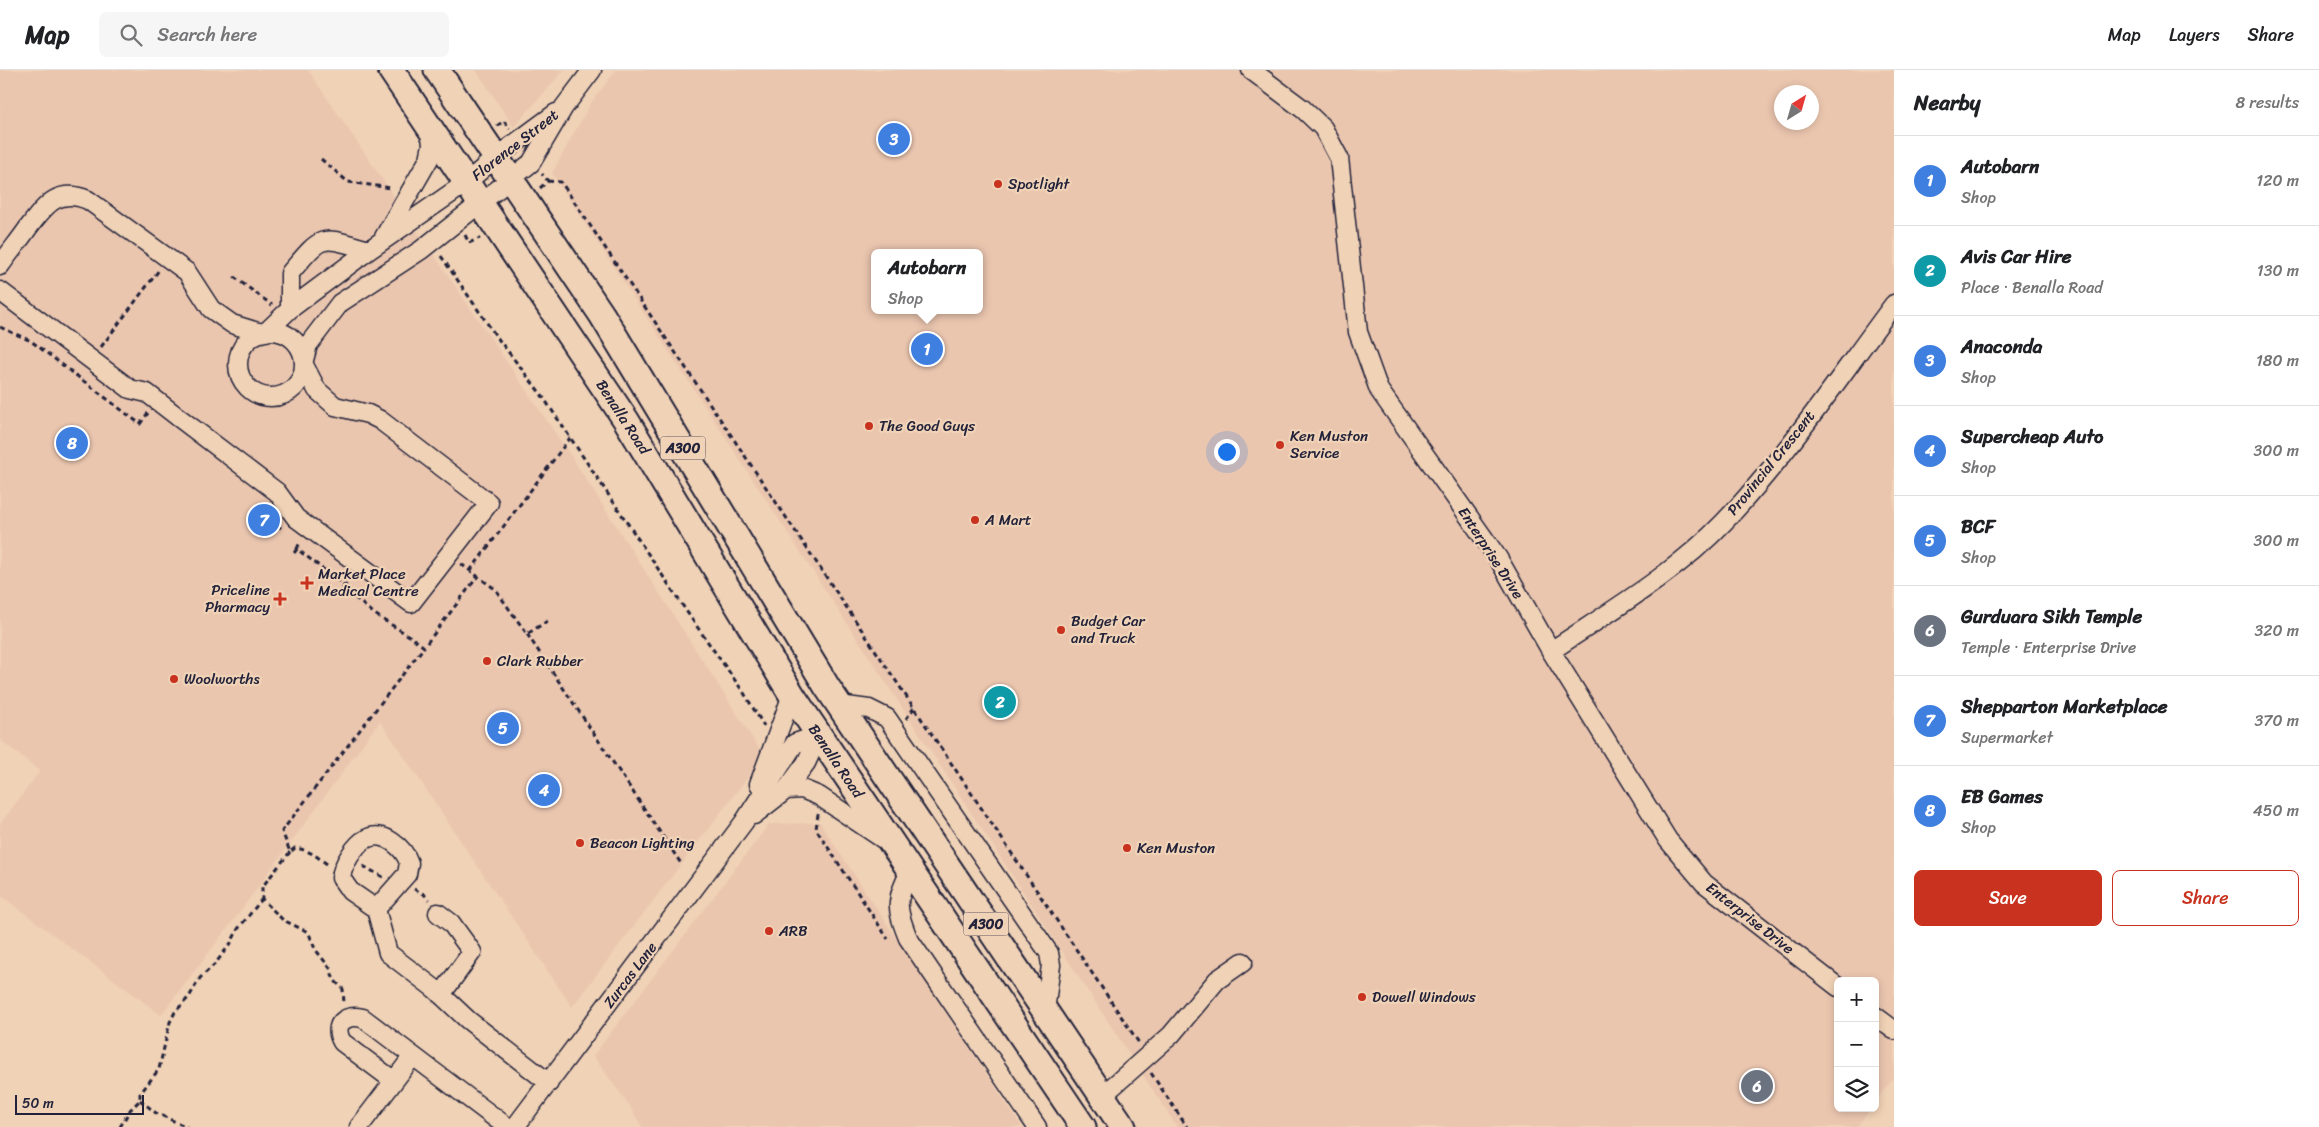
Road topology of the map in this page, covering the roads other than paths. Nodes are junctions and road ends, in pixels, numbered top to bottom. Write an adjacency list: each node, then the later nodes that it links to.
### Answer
1 (391, 70): 6 (highway, Benalla Road / A300)
2 (437, 70): 7 (highway, A300)
3 (592, 70): 5 (street, Florence Street)
4 (1251, 70): 17 (street, Enterprise Drive)
5 (564, 107): 7 (street, Florence Street); 8 (street, Florence Street)
6 (430, 128): 9 (highway, Benalla Road / A300); 10 (street)
7 (495, 158): 8 (highway, A300); 9 (street, Florence Street)
8 (510, 180): 9 (street, Florence Street); 19 (highway, A300)
9 (473, 193): 10 (street); 16 (street); 18 (highway, Benalla Road / A300)
10 (375, 246): 14 (street); 14 (street)
11 (0, 266): 15 (street)
12 (0, 291): 16 (street)
13 (1894, 304): 17 (street, Provincial Crescent)
14 (290, 309): 15 (street)
15 (264, 332): 16 (street); 16 (street)
16 (304, 362)
17 (1551, 651): 28 (street, Enterprise Drive)
18 (792, 695): 20 (highway, Benalla Road / A300); 22 (street, Zurcas Lane)
19 (844, 713): 20 (highway); 30 (highway, A300); 30 (street)
20 (819, 735): 21 (street, Zurcas Lane); 22 (street, Zurcas Lane); 23 (highway, Benalla Road / A300)
21 (786, 790): 22 (street, Zurcas Lane); 23 (street)
22 (744, 822): 35 (street, Zurcas Lane)
23 (895, 847): 24 (highway, Benalla Road / A300)
24 (910, 870): 40 (street); 41 (highway, Benalla Road / A300)
25 (376, 909): 25 (street); 29 (street)
26 (438, 913): 29 (street)
27 (1243, 962): 36 (street)
28 (1834, 984)
29 (441, 995): 35 (street)
30 (1045, 1011): 36 (highway, A300)
31 (1879, 1019): 32 (street)
32 (1894, 1030)
33 (413, 1056): 34 (street); 34 (street); 38 (street)
34 (394, 1081): 37 (street)
35 (549, 1082): 39 (street, Zurcas Lane)
36 (1102, 1096): 42 (highway); 43 (highway, A300)
37 (359, 1127)
38 (507, 1127)
39 (515, 1127)
40 (1038, 1127)
41 (1084, 1127)
42 (1097, 1127)
43 (1123, 1127)

